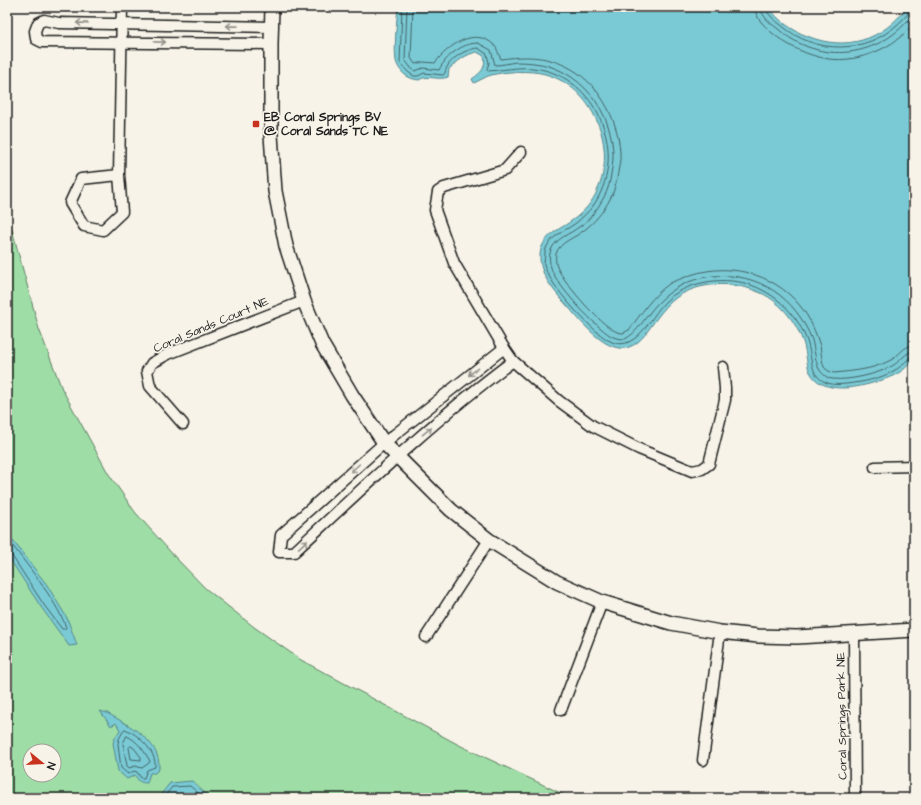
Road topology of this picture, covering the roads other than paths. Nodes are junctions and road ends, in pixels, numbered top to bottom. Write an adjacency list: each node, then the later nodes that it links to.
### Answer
1 (122, 7): 3 (street)
2 (272, 7): 4 (street)
3 (121, 24): 4 (street, one-way to 3); 5 (street); 5 (street, one-way to 5)
4 (271, 27): 6 (street)
5 (122, 42): 6 (street, one-way to 6); 8 (street)
6 (271, 44): 9 (street)
7 (521, 152): 10 (street)
8 (119, 175): 8 (street)
9 (304, 301): 13 (street, Coral Sands Court NE); 14 (street)
10 (504, 348): 11 (street); 14 (street, one-way to 14)
11 (513, 361): 12 (street); 15 (street, one-way to 11)
12 (723, 367)
13 (183, 424)
14 (384, 443): 15 (street); 15 (street, one-way to 15)
15 (397, 456): 18 (street)
16 (914, 466): 17 (street)
17 (875, 467)
18 (488, 540): 19 (street); 23 (street)
19 (602, 602): 21 (street); 24 (street)
20 (914, 630): 22 (street)
21 (720, 632): 22 (street); 25 (street)
22 (854, 634): 26 (street, Coral Springs Park NE)
23 (426, 636)
24 (561, 710)
25 (703, 760)
26 (855, 798)

